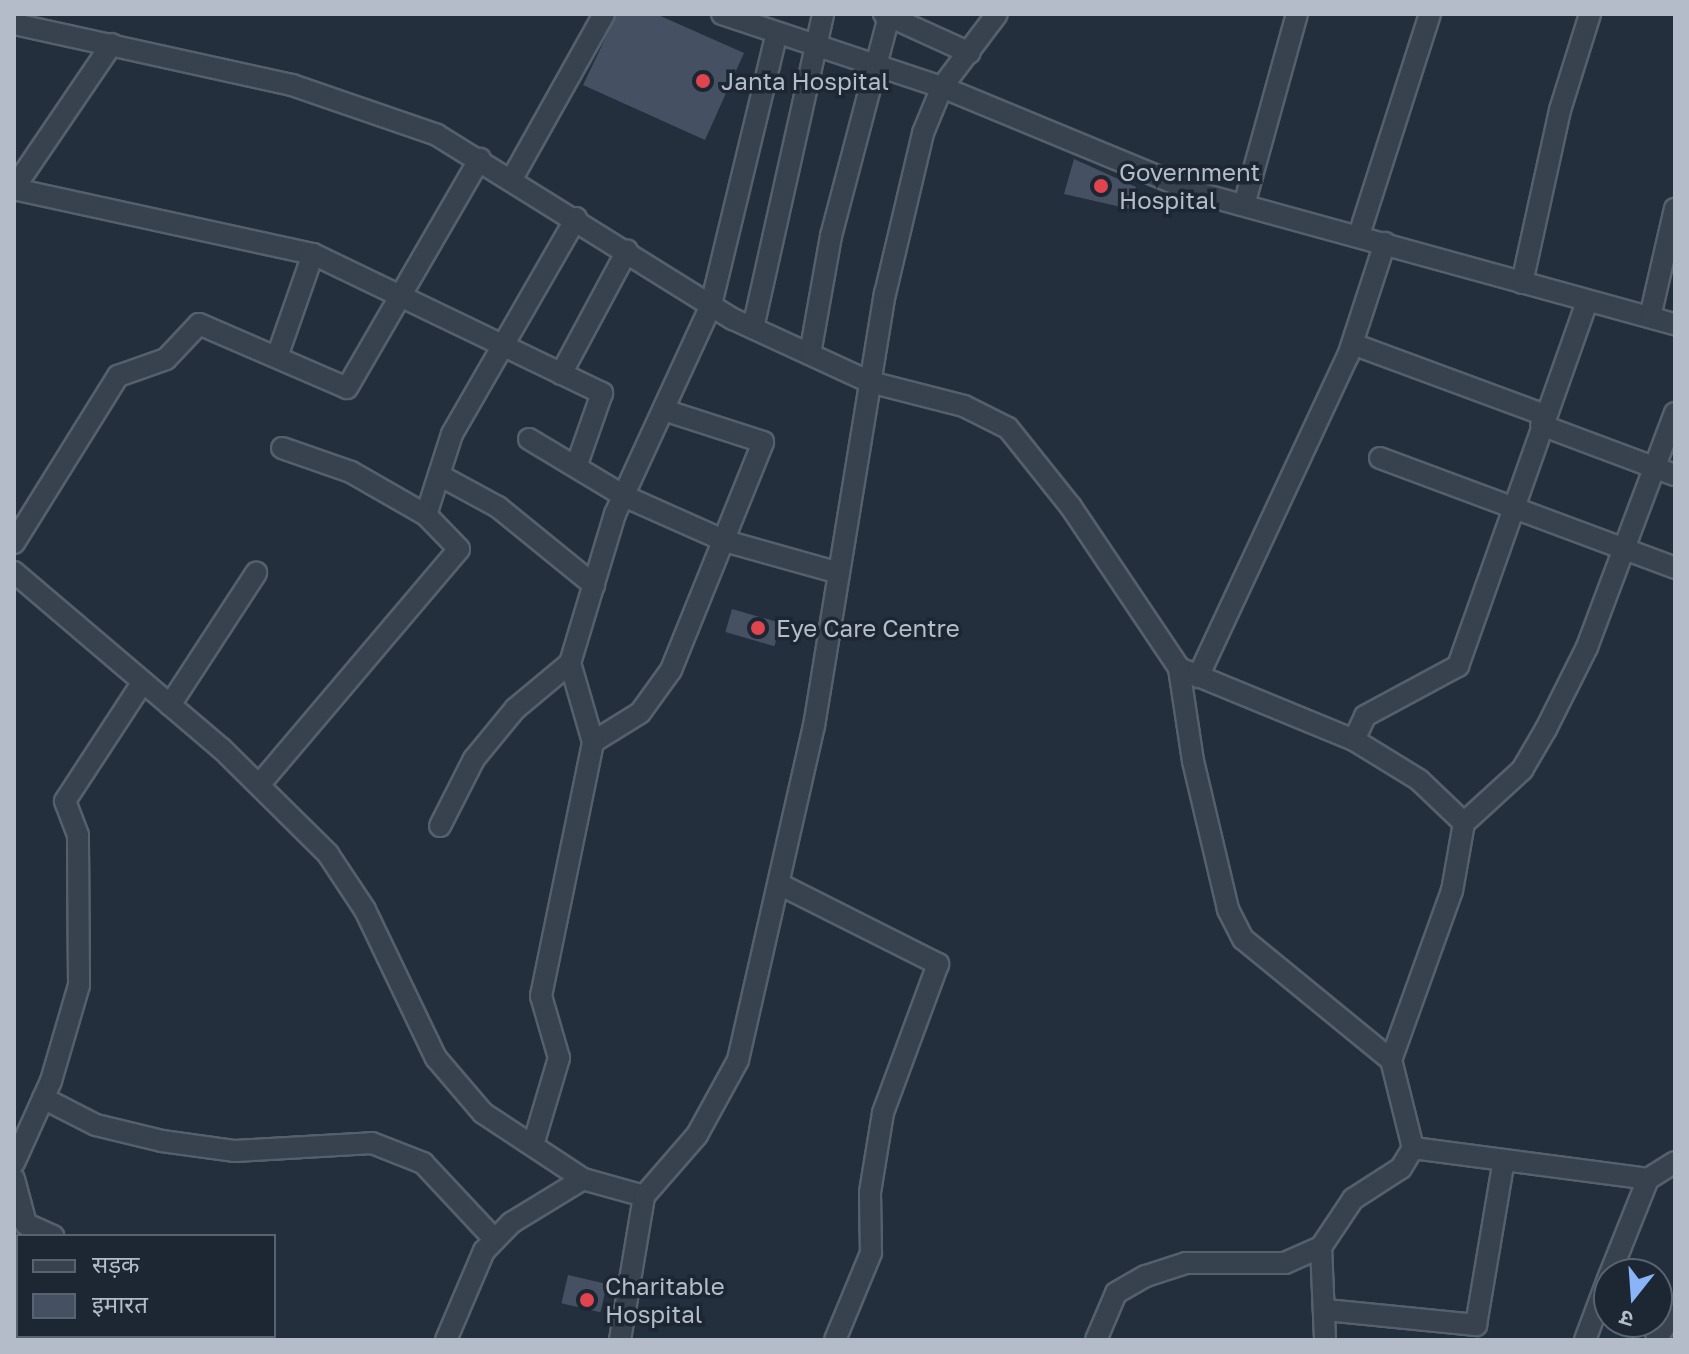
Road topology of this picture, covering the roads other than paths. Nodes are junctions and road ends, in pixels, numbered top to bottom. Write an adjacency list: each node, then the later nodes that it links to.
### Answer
1 (604, 14): 17 (street)
2 (722, 14): 10 (street)
3 (823, 14): 12 (street)
4 (997, 14): 13 (street)
5 (1297, 14): 19 (street)
6 (1430, 14): 22 (street)
7 (1590, 14): 26 (street)
8 (887, 15): 13 (street); 14 (street)
9 (14, 24): 11 (street)
10 (776, 36): 12 (street); 29 (street)
11 (112, 44): 16 (street); 18 (street)
12 (813, 47): 14 (street); 32 (street)
13 (970, 53): 15 (street)
14 (876, 66): 15 (street); 36 (street)
15 (942, 87): 19 (street); 38 (street)
16 (480, 159): 17 (street); 27 (street)
17 (513, 177): 21 (street)
18 (14, 189): 25 (street)
19 (1244, 205): 22 (street)
20 (1675, 209): 30 (street)
21 (576, 218): 24 (street); 34 (street)
22 (1359, 235): 23 (street)
23 (1385, 243): 26 (street); 33 (street)
24 (627, 251): 29 (street); 37 (street)
25 (313, 254): 27 (street); 35 (street)
26 (1522, 283): 28 (street)
27 (403, 299): 34 (street); 35 (street)
28 (1587, 301): 30 (street); 41 (street)
29 (711, 305): 32 (street); 39 (street)
30 (1650, 317): 31 (street)
31 (1675, 324)
32 (753, 328): 36 (street)
33 (1353, 344): 41 (street); 61 (street)
34 (502, 349): 37 (street); 47 (street)
35 (278, 354): 53 (street)
36 (810, 354): 38 (street)
37 (561, 374): 45 (street)
38 (870, 382): 58 (street); 61 (street)
39 (667, 411): 49 (street); 52 (street)
40 (1675, 413): 46 (street)
41 (1543, 420): 46 (street); 50 (street)
42 (529, 439): 45 (street)
43 (282, 448): 51 (street)
44 (1380, 458): 50 (street)
45 (576, 467): 49 (street)
46 (1655, 467): 48 (street); 54 (street)
47 (439, 475): 51 (street); 59 (street)
48 (1675, 475)
49 (624, 496): 52 (street); 59 (street)
50 (1513, 510): 54 (street); 64 (street)
51 (426, 515): 66 (street)
52 (725, 541): 58 (street); 65 (street)
53 (14, 543)
54 (1625, 548): 55 (street); 67 (street)
55 (1675, 568)
56 (14, 572): 62 (street)
57 (256, 573): 63 (street)
58 (839, 573): 69 (street)
59 (594, 585): 60 (street)
60 (570, 663): 65 (street); 68 (street)
61 (1188, 672): 64 (street); 70 (street)
62 (143, 682): 63 (street); 71 (street)
63 (170, 705): 66 (street)
64 (1354, 740): 67 (street)
65 (593, 742): 72 (street)
66 (259, 785): 72 (street)
67 (1464, 823): 70 (street)
68 (440, 826)
69 (781, 885): 80 (street); 92 (street)
70 (1391, 1060): 73 (street)
71 (43, 1098): 76 (street); 83 (street)
72 (533, 1145): 78 (street)
73 (1413, 1148): 74 (street); 84 (street)
74 (1504, 1160): 79 (street); 89 (street)
75 (1675, 1162): 79 (street)
76 (14, 1163)
77 (14, 1179): 81 (street)
78 (583, 1179): 80 (street); 83 (street)
79 (1648, 1179): 85 (street)
80 (644, 1196): 91 (street)
81 (20, 1224): 82 (street)
82 (48, 1234)
83 (495, 1240): 90 (street)
84 (1321, 1247): 87 (street); 93 (street)
85 (1616, 1258)
86 (1675, 1309): 96 (street)
87 (1326, 1310): 89 (street); 94 (street)
88 (1593, 1318): 95 (street)
89 (1474, 1333)
90 (446, 1340)
91 (620, 1340)
92 (835, 1340)
93 (1096, 1340)
94 (1325, 1340)
95 (1585, 1340)
96 (1656, 1340)

